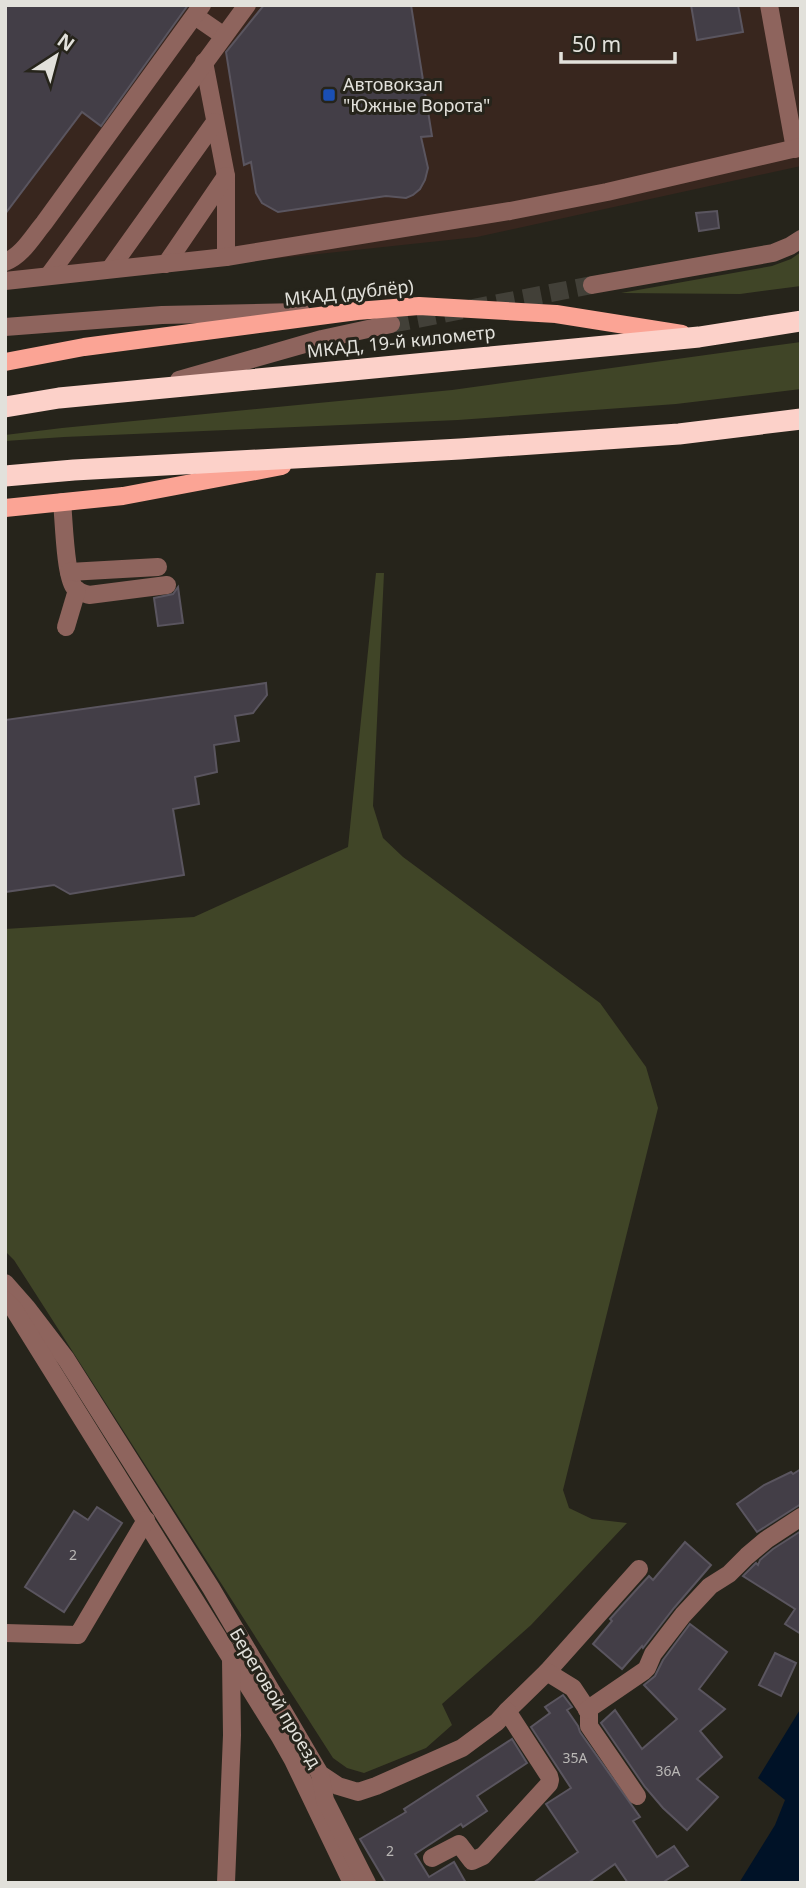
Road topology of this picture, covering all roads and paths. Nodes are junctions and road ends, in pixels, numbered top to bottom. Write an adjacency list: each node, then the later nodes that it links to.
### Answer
1 (247, 5): 4 (street)
2 (769, 5): 7 (street)
3 (199, 10): 4 (street); 11 (street)
4 (224, 36): 5 (street)
5 (204, 62): 6 (street); 14 (street)
6 (215, 122): 8 (street); 13 (street)
7 (798, 148): 10 (street)
8 (226, 176): 10 (street); 12 (street)
9 (801, 239): 16 (street)
10 (226, 257): 12 (street)
11 (5, 262)
12 (166, 264): 13 (street)
13 (110, 269): 14 (street)
14 (48, 275): 15 (street)
15 (5, 281)
16 (592, 285)
17 (357, 311): 20 (street); 21 (main road, МКАД (дублёр)); 22 (main road, МКАД (дублёр))
18 (801, 321): 21 (highway, МКАД, 19-й километр)
19 (391, 324): 23 (street)
20 (5, 327)
21 (699, 337): 23 (highway, МКАД, 19-й километр)
22 (5, 362)
23 (145, 390): 24 (highway, МКАД, 19-й километр)
24 (5, 407)
25 (801, 419): 26 (highway)
26 (346, 454): 27 (highway); 28 (main road)
27 (5, 476)
28 (62, 502): 29 (main road); 31 (street)
29 (5, 508)
30 (158, 567): 31 (street)
31 (69, 572): 33 (street)
32 (167, 585): 33 (street)
33 (76, 590): 34 (street)
34 (66, 627)
35 (5, 1283): 45 (street, Береговой проезд)
36 (5, 1300): 38 (street)
37 (801, 1517): 43 (street)
38 (146, 1520): 40 (street); 41 (street)
39 (639, 1569): 42 (street, Береговой проезд)
40 (5, 1633)
41 (231, 1660): 48 (street); 49 (street)
42 (547, 1672): 43 (street); 44 (street, Береговой проезд)
43 (587, 1710): 46 (street)
44 (507, 1711): 45 (street, Береговой проезд); 47 (street)
45 (320, 1774): 50 (street)
46 (636, 1796)
47 (432, 1858)
48 (226, 1883)
49 (352, 1883)
50 (367, 1883)

